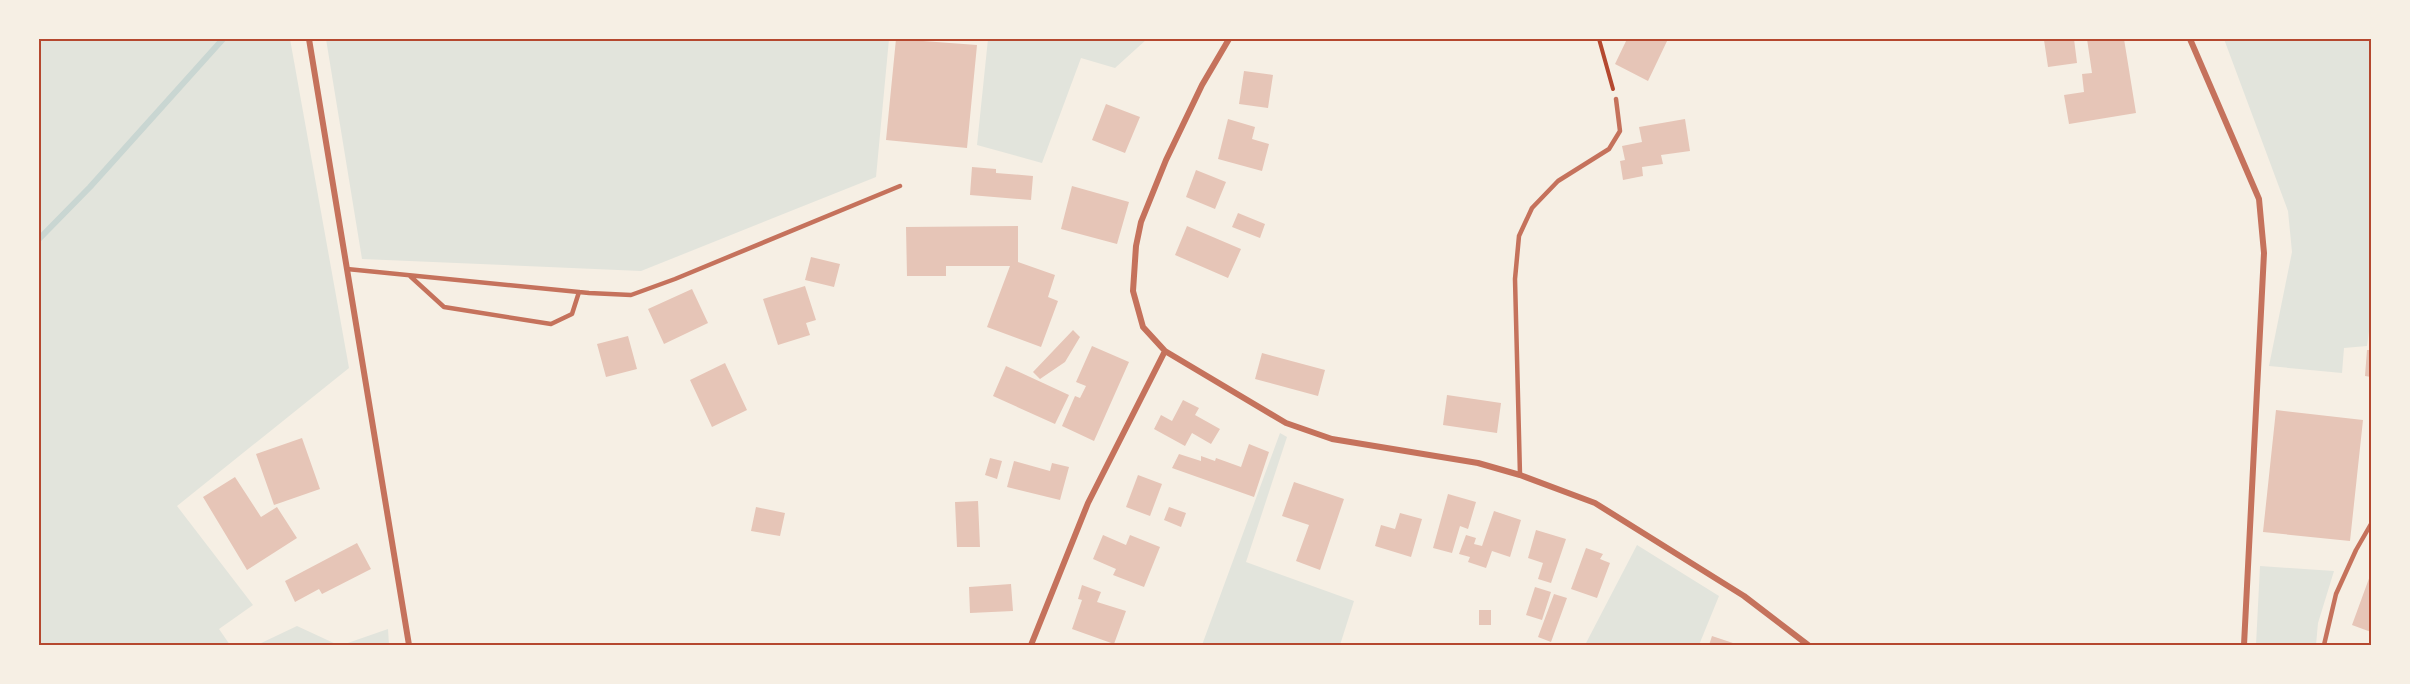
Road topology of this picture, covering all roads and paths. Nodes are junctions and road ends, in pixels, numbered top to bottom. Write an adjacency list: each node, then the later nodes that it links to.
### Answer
1 (309, 39): 7 (street)
2 (1229, 39): 10 (street)
3 (1599, 39): 5 (path)
4 (2190, 39): 16 (street)
5 (1616, 99): 11 (lane)
6 (900, 186): 9 (lane)
7 (347, 269): 8 (lane); 13 (street)
8 (409, 275): 9 (lane); 9 (lane)
9 (579, 292)
10 (1165, 351): 11 (street); 14 (street)
11 (1520, 475): 15 (street)
12 (2371, 524): 17 (lane)
13 (409, 645)
14 (1031, 645)
15 (1808, 645)
16 (2244, 645)
17 (2324, 645)

